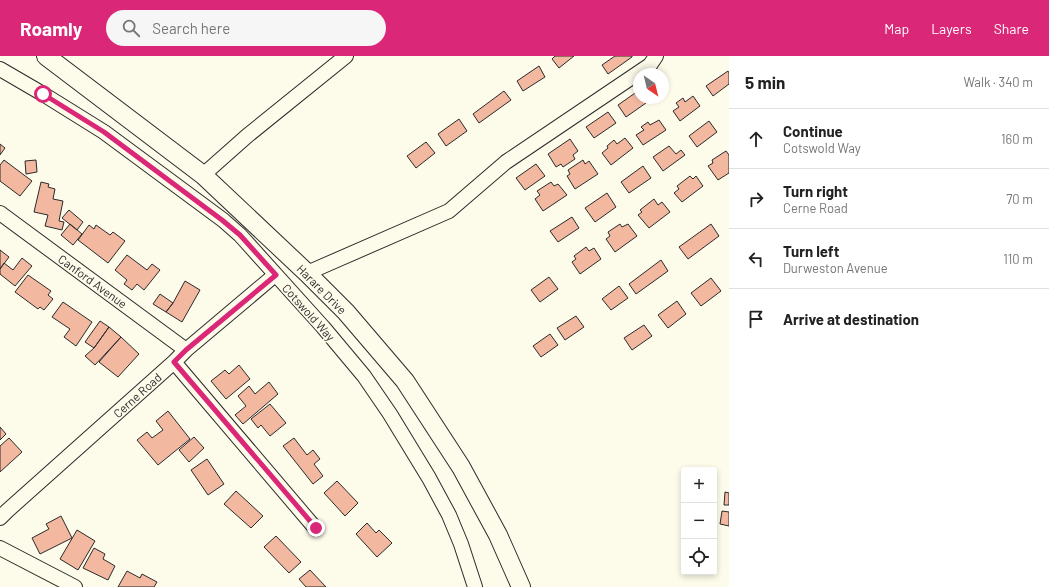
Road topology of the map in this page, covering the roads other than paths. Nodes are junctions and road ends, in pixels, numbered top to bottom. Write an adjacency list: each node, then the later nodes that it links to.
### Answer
1 (46, 56): 5 (main road, Harare Drive)
2 (346, 56): 5 (street)
3 (656, 56): 7 (street)
4 (0, 69): 8 (street, Cotswold Way)
5 (203, 176): 7 (main road, Harare Drive)
6 (0, 212): 9 (street, Canford Avenue)
7 (307, 273): 16 (main road, Harare Drive)
8 (276, 275): 9 (street, Cerne Road); 15 (street, Cotswold Way)
9 (186, 350): 10 (street, Cerne Road)
10 (174, 362): 11 (street, Cerne Road); 12 (street)
11 (2, 511)
12 (316, 528)
13 (0, 548): 14 (street)
14 (75, 587)
15 (475, 587)
16 (521, 587)

